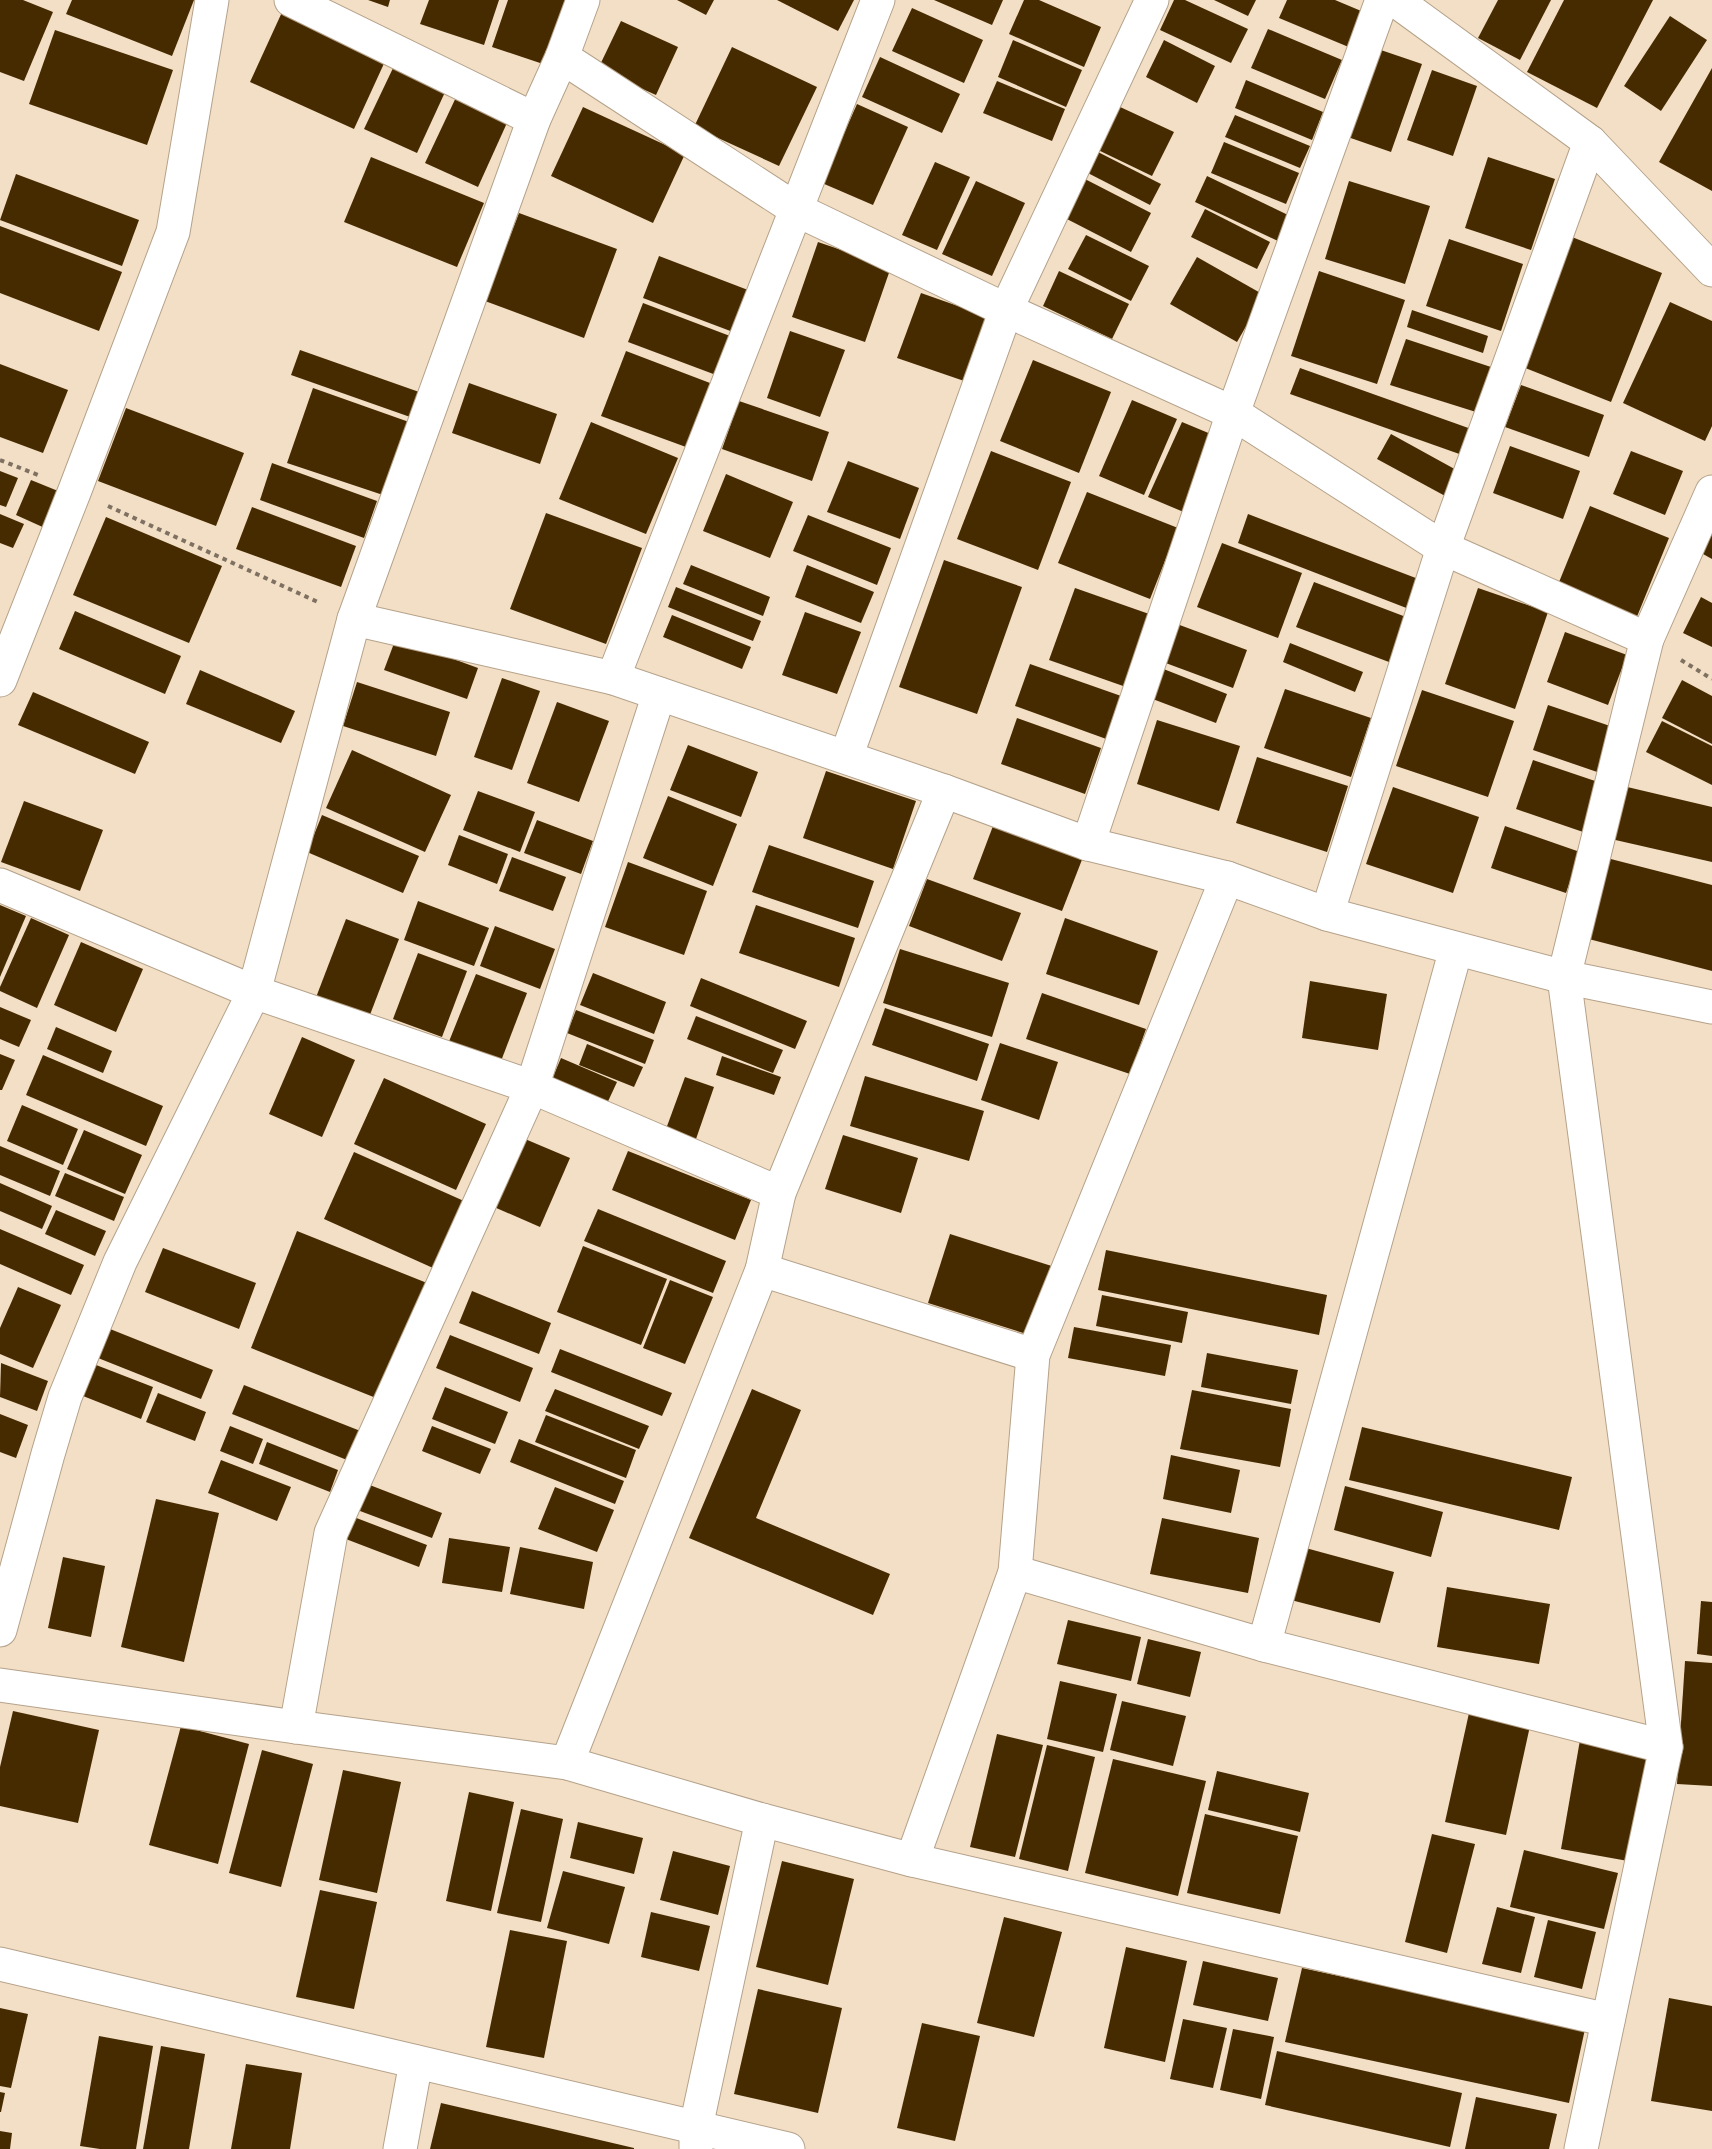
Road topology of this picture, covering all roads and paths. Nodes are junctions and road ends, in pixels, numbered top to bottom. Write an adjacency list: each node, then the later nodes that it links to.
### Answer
1 (212, 0): 16 (street)
2 (291, 0): 9 (street)
3 (583, 0): 8 (street)
4 (878, 0): 11 (street)
5 (1152, 0): 13 (street)
6 (1382, 0): 14 (street)
7 (1395, 0): 10 (street)
8 (562, 57): 9 (street); 11 (street)
9 (534, 119): 19 (street)
10 (1590, 142): 12 (street); 18 (street)
11 (797, 210): 13 (street); 21 (street)
12 (1712, 270)
13 (1006, 310): 14 (street); 24 (street)
14 (1233, 413): 18 (street); 26 (street)
15 (0, 460): 16 (path)
16 (75, 490): 19 (path); 22 (street)
17 (1712, 492): 20 (street)
18 (1443, 548): 20 (street); 29 (street)
19 (354, 619): 21 (street); 32 (street)
20 (1647, 639): 31 (street)
21 (613, 678): 23 (street)
22 (0, 680)
23 (659, 694): 24 (street); 34 (street)
24 (846, 757): 25 (street)
25 (945, 791): 26 (street); 35 (street)
26 (1088, 844): 27 (street)
27 (1227, 878): 29 (street); 37 (street)
28 (0, 885): 32 (street)
29 (1327, 914): 30 (street)
30 (1456, 949): 31 (street); 41 (street)
31 (1564, 977): 33 (street); 44 (street)
32 (254, 992): 34 (street); 39 (street)
33 (1712, 1007)
34 (532, 1087): 35 (street); 43 (street)
35 (779, 1192): 36 (street)
36 (762, 1270): 37 (street); 45 (street)
37 (1033, 1355): 38 (street)
38 (1015, 1572): 41 (street); 47 (street)
39 (5, 1593): 40 (street)
40 (0, 1630)
41 (1264, 1645): 44 (street)
42 (0, 1685): 43 (street)
43 (296, 1727): 45 (street)
44 (1666, 1747): 49 (street)
45 (567, 1763): 46 (street)
46 (762, 1820): 47 (street); 51 (street)
47 (912, 1860): 49 (street)
48 (0, 1964): 50 (street)
49 (1608, 2020): 54 (street)
50 (416, 2062): 51 (street); 52 (street)
51 (696, 2138): 53 (street)
52 (400, 2149)
53 (788, 2149)
54 (1581, 2149)

